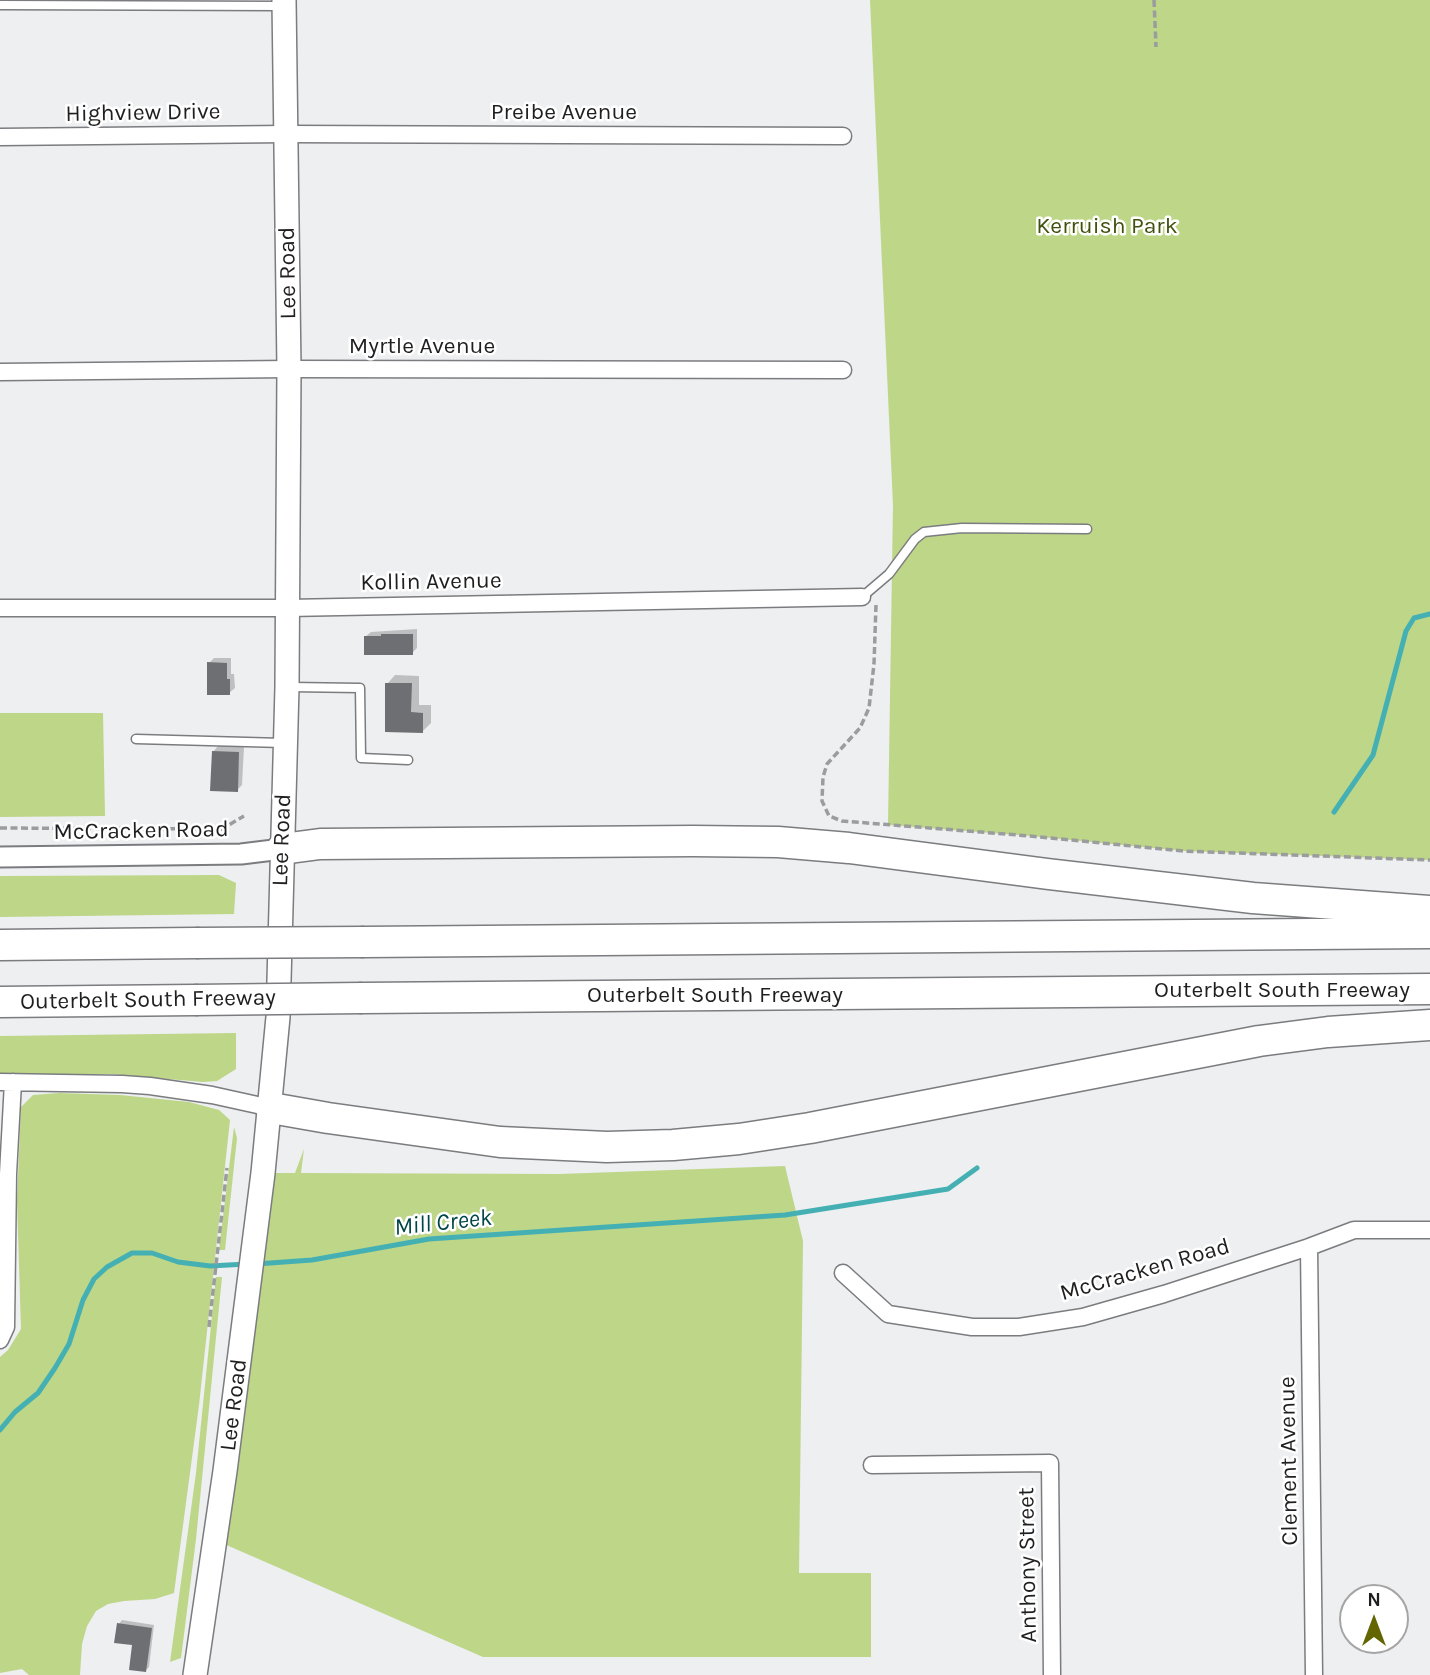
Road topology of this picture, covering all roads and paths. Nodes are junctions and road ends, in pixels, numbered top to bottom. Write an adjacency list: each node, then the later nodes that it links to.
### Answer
1 (1154, 0): 4 (path)
2 (284, 3): 3 (lane); 5 (main road, Lee Road)
3 (0, 5)
4 (1156, 47)
5 (286, 134): 6 (street, Preibe Avenue); 7 (street, Highview Drive); 8 (main road, Lee Road)
6 (843, 136)
7 (0, 137)
8 (289, 369): 9 (street, Myrtle Avenue); 10 (street, Myrtle Avenue); 15 (main road, Lee Road)
9 (843, 370)
10 (0, 372)
11 (1087, 529): 12 (lane)
12 (876, 585): 13 (lane); 24 (path)
13 (862, 597): 15 (street, Kollin Avenue)
14 (0, 608): 15 (street, Kollin Avenue)
15 (288, 608): 16 (main road, Lee Road)
16 (287, 687): 18 (main road, Lee Road); 19 (lane)
17 (136, 739): 18 (lane)
18 (286, 743): 22 (main road, Lee Road)
19 (408, 760)
20 (244, 816): 21 (path)
21 (0, 828)
22 (282, 849): 23 (street, McCracken Road); 25 (highway); 32 (main road, Lee Road)
23 (0, 857)
24 (1430, 860)
25 (1430, 911)
26 (1430, 933): 27 (highway, bridge)
27 (0, 945)
28 (1430, 989): 29 (highway, Outerbelt South Freeway, bridge)
29 (0, 1002)
30 (1430, 1025): 32 (highway)
31 (6, 1082): 32 (street); 38 (street)
32 (271, 1108): 40 (main road, Lee Road)
33 (226, 1168): 37 (path)
34 (1430, 1230): 35 (street, McCracken Road)
35 (1309, 1247): 36 (street, McCracken Road); 42 (street, Clement Avenue)
36 (844, 1273)
37 (209, 1327)
38 (1, 1339)
39 (872, 1465): 41 (street, Anthony Street)
40 (194, 1675)
41 (1052, 1675)
42 (1314, 1675)

